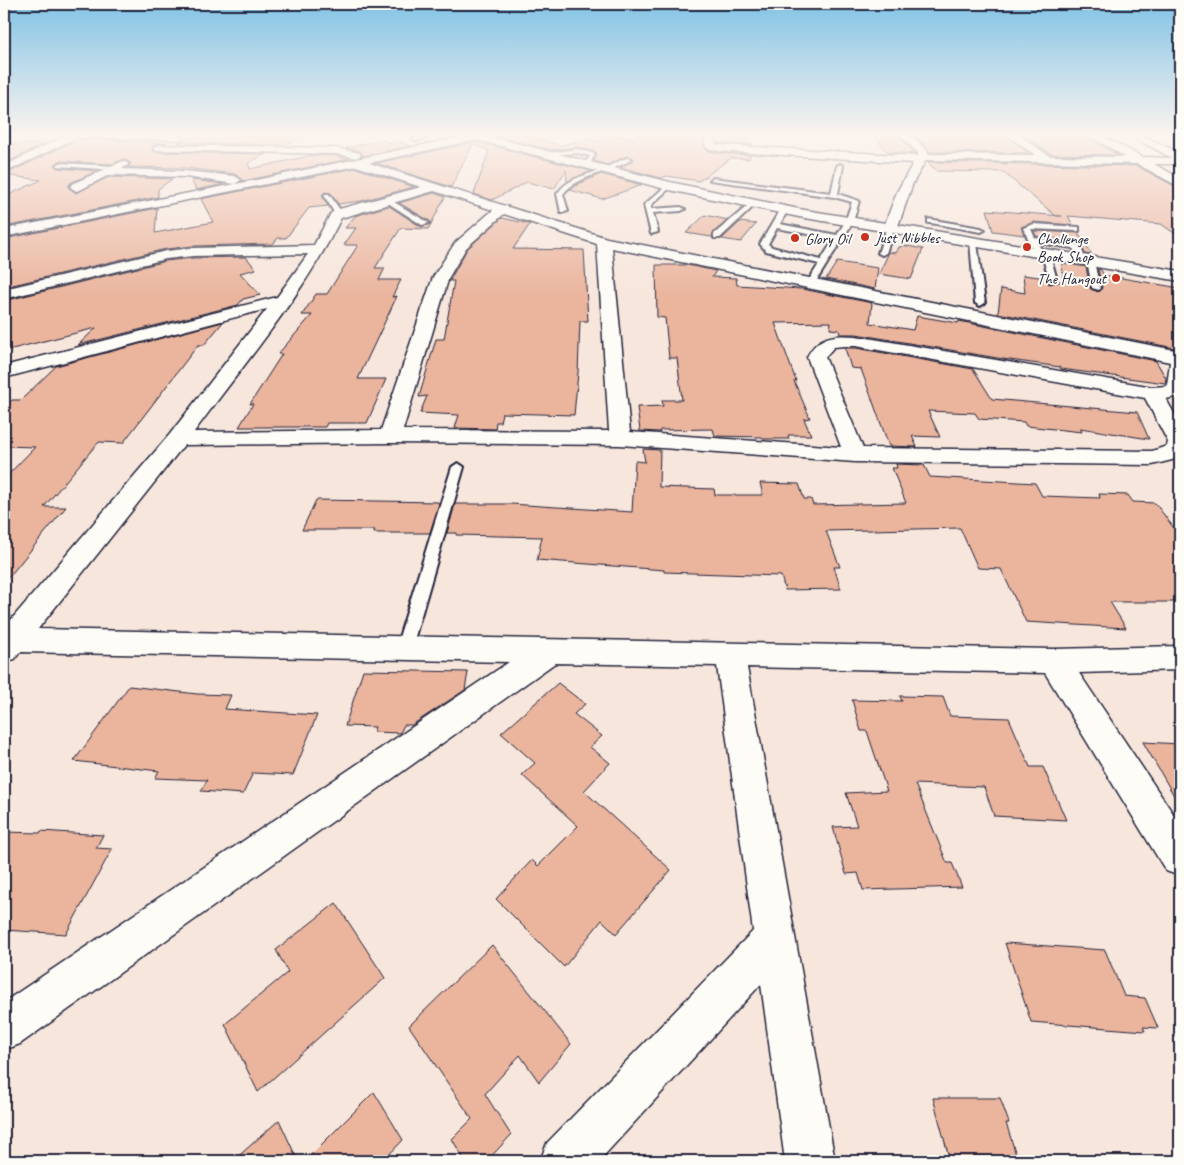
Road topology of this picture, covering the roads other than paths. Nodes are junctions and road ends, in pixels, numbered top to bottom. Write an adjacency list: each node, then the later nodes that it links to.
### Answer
1 (233, 188): 29 (street)
2 (431, 188): 12 (street)
3 (433, 188): 14 (street)
4 (563, 188): 17 (lane)
5 (665, 188): 18 (lane)
6 (679, 188): 13 (street)
7 (780, 188): 11 (lane)
8 (835, 188): 11 (lane)
9 (903, 188): 25 (street)
10 (327, 195): 19 (lane)
11 (834, 195): 21 (lane)
12 (387, 200): 19 (street); 22 (lane)
13 (753, 204): 16 (street); 30 (lane)
14 (502, 209): 34 (street); 51 (street)
15 (681, 209): 18 (lane)
16 (784, 210): 21 (street); 24 (lane)
17 (564, 211)
18 (649, 211): 28 (lane)
19 (339, 214): 36 (street)
20 (931, 221): 23 (lane)
21 (849, 222): 25 (street); 32 (lane)
22 (425, 223)
23 (944, 224): 26 (lane); 31 (lane)
24 (775, 225): 32 (lane); 40 (lane)
25 (890, 229): 31 (street); 37 (lane)
26 (981, 230)
27 (1076, 230): 33 (lane)
28 (654, 232)
29 (4, 233)
30 (717, 236)
31 (934, 236): 35 (street)
32 (839, 238): 40 (lane)
33 (1033, 240): 38 (lane); 39 (lane)
34 (604, 242): 43 (street); 52 (street)
35 (973, 243): 38 (street); 47 (lane)
36 (319, 249): 45 (street); 46 (street)
37 (882, 253)
38 (1043, 255): 39 (street); 42 (lane)
39 (1086, 262): 41 (street); 44 (lane)
40 (824, 263): 43 (lane)
41 (1180, 276)
42 (1052, 280)
43 (811, 283): 48 (street)
44 (1096, 288)
45 (4, 294)
46 (283, 300): 49 (street); 53 (street)
47 (980, 303)
48 (1180, 358): 50 (street)
49 (6, 373)
50 (1153, 393): 54 (street); 54 (street)
51 (390, 436): 52 (street); 53 (street)
52 (620, 438): 54 (street)
53 (178, 439): 56 (street)
54 (855, 455)
55 (458, 467): 57 (lane)
56 (6, 644): 57 (street)
57 (404, 647): 58 (street)
58 (548, 652): 59 (street); 64 (street)
59 (730, 654): 61 (street); 63 (street)
60 (1180, 658): 61 (street)
61 (1054, 662): 62 (street)
62 (1180, 857)
63 (775, 938): 65 (street); 66 (street)
64 (4, 1028)
65 (565, 1161)
66 (810, 1161)

